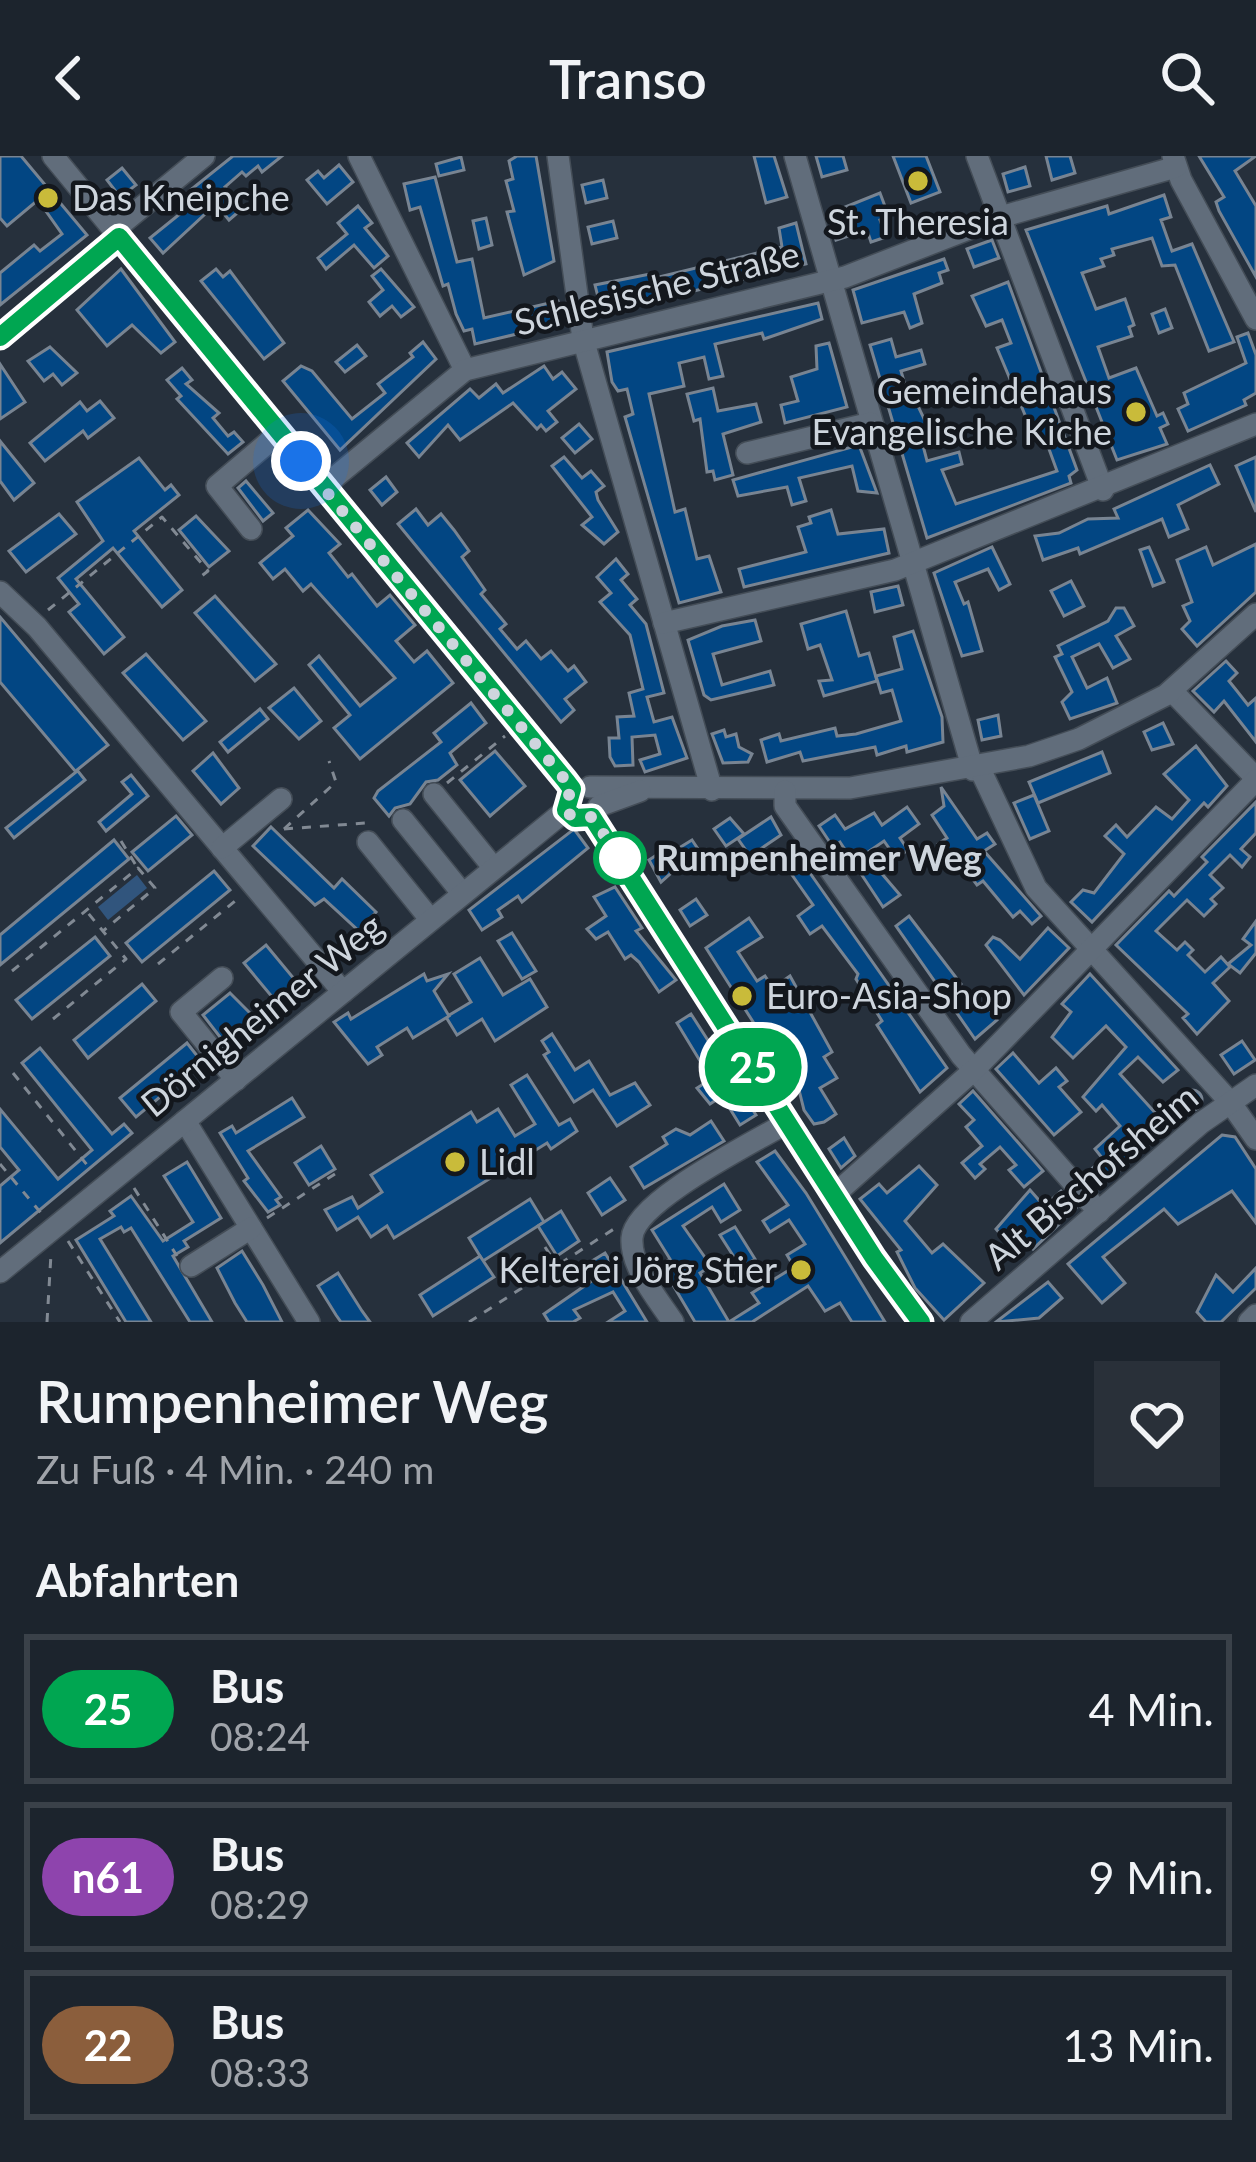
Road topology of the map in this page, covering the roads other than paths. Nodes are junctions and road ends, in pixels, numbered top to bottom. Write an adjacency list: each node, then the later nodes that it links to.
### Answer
1 (52, 156): 9 (street)
2 (204, 156): 9 (street)
3 (359, 156): 14 (street)
4 (558, 156): 13 (street)
5 (795, 156): 10 (street)
6 (977, 156): 8 (street)
7 (1175, 162): 8 (street, Schlesische Straße); 11 (street)
8 (998, 218): 10 (street, Schlesische Straße); 20 (street)
9 (117, 234): 12 (street); 17 (street)
10 (831, 278): 13 (street, Schlesische Straße); 15 (street)
11 (1256, 319)
12 (0, 337)
13 (583, 339): 14 (street, Schlesische Straße); 25 (street)
14 (465, 370): 19 (street, Schlesische Straße)
15 (871, 423): 18 (street); 22 (street)
16 (1256, 424): 20 (street)
17 (278, 434): 19 (street); 21 (street)
18 (747, 453)
19 (323, 487): 32 (street)
20 (1103, 490): 22 (street)
21 (251, 529)
22 (914, 562): 25 (street); 27 (street)
23 (0, 592): 36 (street)
24 (1256, 614): 26 (street)
25 (664, 623): 29 (street)
26 (1172, 691): 27 (street); 28 (street)
27 (977, 770): 30 (street); 40 (street)
28 (1256, 779): 40 (street)
29 (712, 790): 30 (street); 32 (street)
30 (785, 791): 43 (street)
31 (434, 794): 37 (street)
32 (584, 802): 37 (street, Dörnigheimer Weg); 48 (street)
33 (274, 804): 36 (street)
34 (404, 820): 38 (street)
35 (372, 834): 39 (street)
36 (222, 848): 42 (street)
37 (493, 867): 38 (street, Dörnigheimer Weg)
38 (462, 893): 39 (street, Dörnigheimer Weg)
39 (430, 919): 42 (street, Dörnigheimer Weg)
40 (1092, 951): 43 (street); 46 (street)
41 (222, 978): 44 (street)
42 (343, 992): 44 (street, Dörnigheimer Weg)
43 (974, 1070): 50 (street); 51 (street)
44 (236, 1079): 47 (street, Dörnigheimer Weg)
45 (1256, 1084): 46 (street, Alt Bischofsheim)
46 (1230, 1102): 49 (street); 51 (street, Alt Bischofsheim)
47 (185, 1121): 52 (street); 54 (street, Dörnigheimer Weg)
48 (788, 1122): 50 (street); 57 (street)
49 (1256, 1139)
50 (834, 1195): 58 (street)
51 (1099, 1211): 59 (street, Alt Bischofsheim)
52 (251, 1228): 53 (street); 56 (street)
53 (188, 1267)
54 (0, 1272)
55 (1256, 1315): 60 (street)
56 (309, 1322)
57 (673, 1322)
58 (921, 1322)
59 (971, 1322)
60 (1249, 1322)

